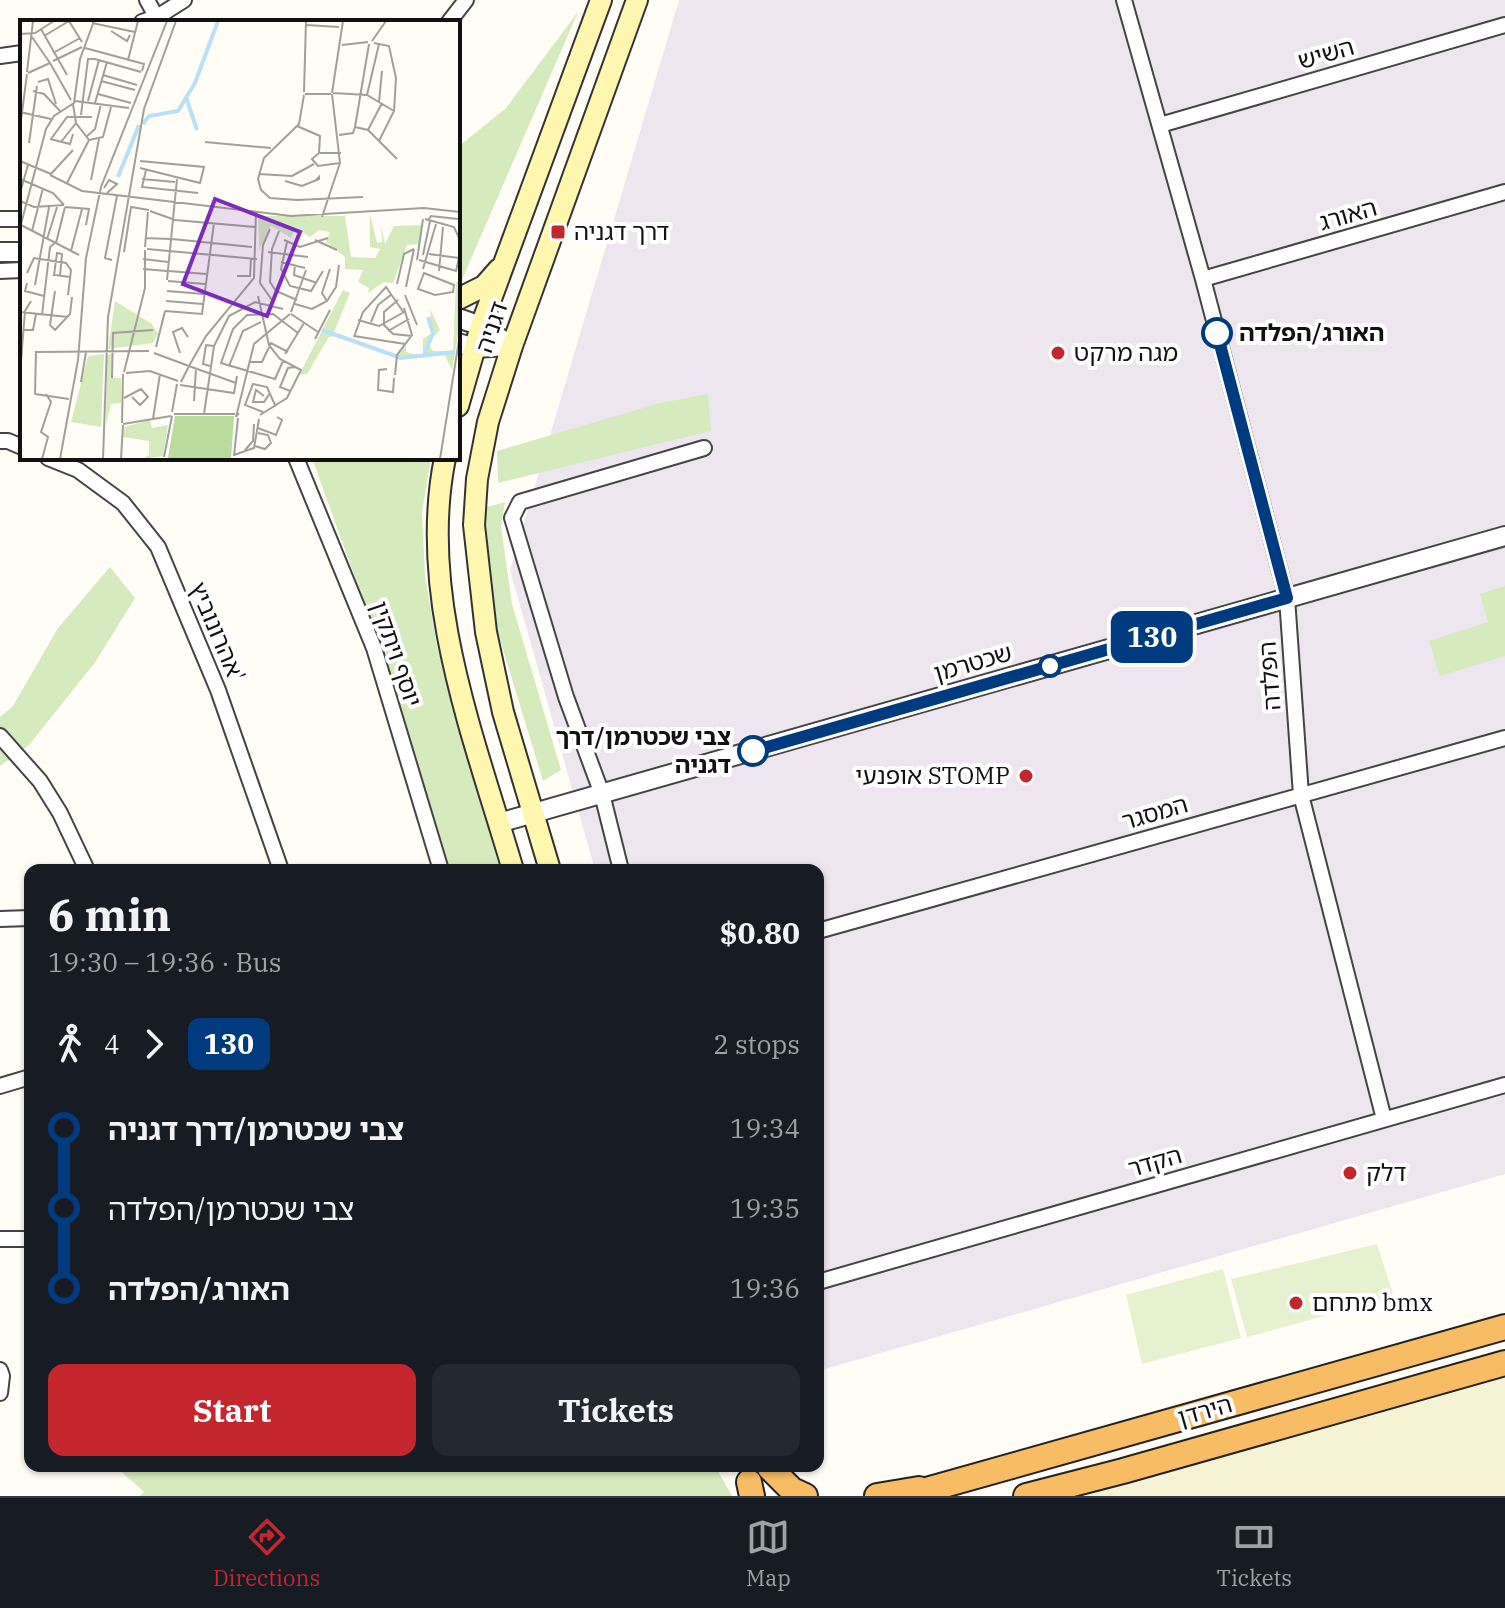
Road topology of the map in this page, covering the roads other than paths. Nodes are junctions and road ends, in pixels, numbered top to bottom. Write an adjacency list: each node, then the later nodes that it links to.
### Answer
1 (147, 0): 7 (street)
2 (184, 0): 7 (street)
3 (466, 0): 8 (street)
4 (601, 0): 14 (main road, דגניה)
5 (637, 0): 22 (main road, דגניה)
6 (1124, 0): 12 (street, הפלדה)
7 (153, 20)
8 (451, 20)
9 (1505, 25): 12 (street, השיש)
10 (20, 53): 11 (street)
11 (0, 56)
12 (1160, 125): 17 (street, הפלדה)
13 (1505, 192): 17 (street, האורג)
14 (505, 263): 18 (main road); 20 (main road, דגניה)
15 (20, 270): 16 (street)
16 (0, 271)
17 (1203, 279): 31 (street, הפלדה)
18 (460, 298)
19 (460, 319): 20 (street)
20 (481, 326): 21 (main road, דגניה); 22 (street)
21 (467, 345): 22 (street); 23 (main road, דגניה)
22 (512, 346): 36 (main road, דגניה)
23 (460, 392)
24 (0, 441): 25 (street)
25 (20, 446)
26 (704, 448): 34 (street)
27 (53, 460): 39 (street, אהרונוביץ')
28 (297, 460): 40 (street, יוסף ויתקין)
29 (445, 460): 37 (main road)
30 (1505, 536): 31 (street, שכטרמן)
31 (1287, 598): 34 (street, שכטרמן); 35 (street, הפלדה)
32 (0, 736): 38 (street)
33 (1505, 738): 35 (street, המסגר)
34 (602, 794): 36 (street, שכטרמן); 43 (street)
35 (1301, 795): 46 (street, המסגר); 50 (street, הפלדה)
36 (533, 814): 37 (street, שכטרמן); 42 (main road, דגניה)
37 (499, 823): 41 (main road)
38 (84, 864)
39 (279, 864)
40 (439, 864)
41 (511, 864)
42 (548, 864)
43 (620, 864)
44 (24, 918): 45 (street)
45 (0, 919)
46 (824, 929)
47 (24, 1079): 49 (street)
48 (1505, 1085): 50 (street, הקדר)
49 (0, 1086)
50 (1384, 1119): 53 (street, הקדר)
51 (0, 1239): 52 (street)
52 (24, 1239)
53 (824, 1280)
54 (1505, 1327): 60 (highway, הירדן)
55 (1505, 1363): 65 (highway, הירדן)
56 (0, 1370): 57 (street)
57 (0, 1393)
58 (772, 1472): 61 (main road)
59 (774, 1472): 62 (highway)
60 (941, 1485): 63 (highway); 64 (highway, הירדן)
61 (785, 1496)
62 (805, 1496)
63 (877, 1496)
64 (905, 1496)
65 (1026, 1496)

